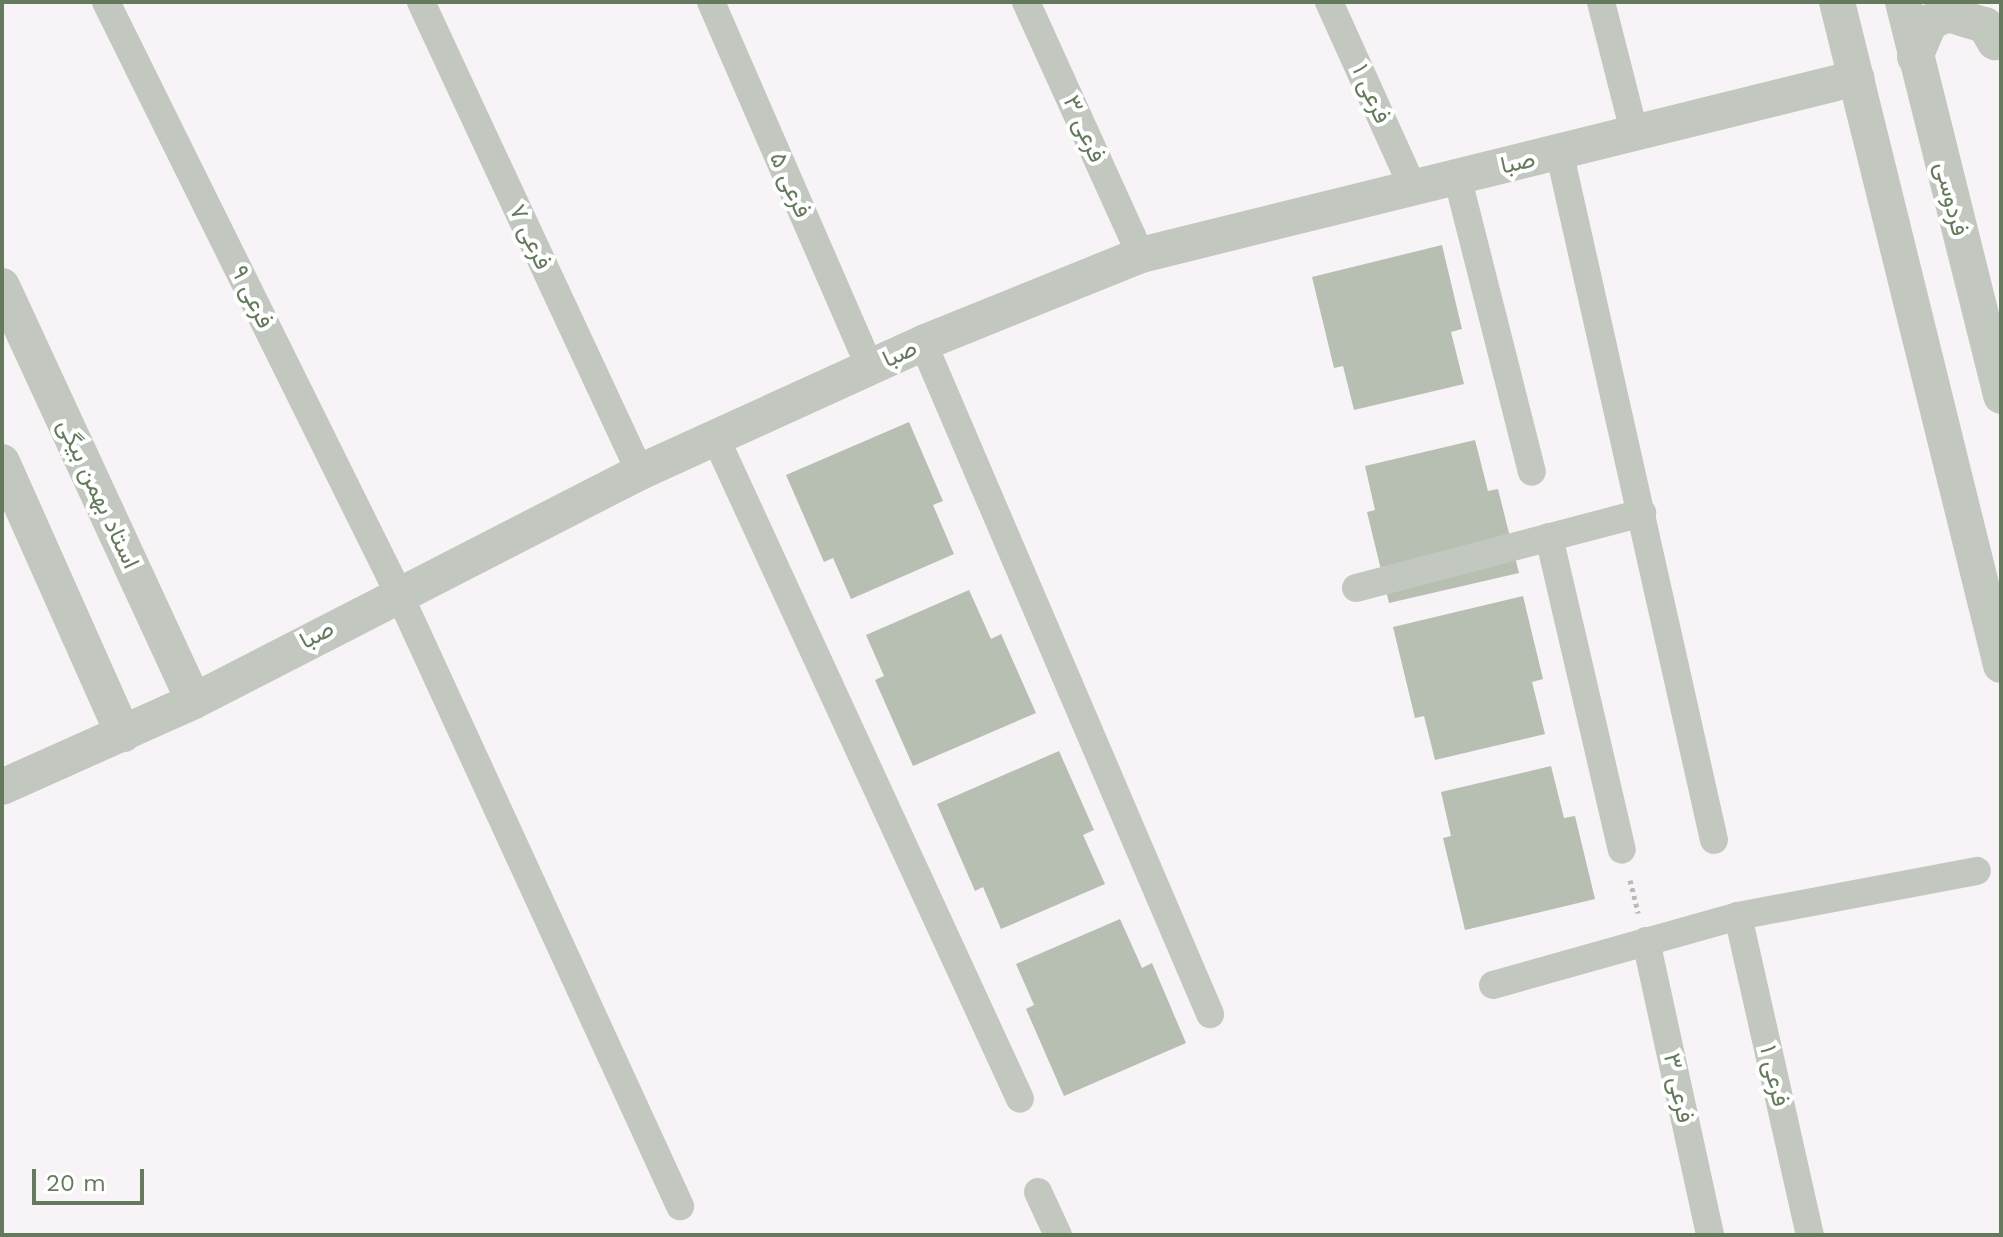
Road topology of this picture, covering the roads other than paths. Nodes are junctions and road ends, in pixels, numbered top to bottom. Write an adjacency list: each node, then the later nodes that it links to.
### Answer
1 (106, 2): 29 (street, فرعی ۹)
2 (421, 2): 24 (street, فرعی ۷)
3 (711, 2): 20 (street, فرعی ۵)
4 (1026, 2): 17 (street, فرعی ۳)
5 (1329, 2): 16 (street, فرعی ۱)
6 (1601, 2): 13 (street)
7 (1837, 2): 12 (street)
8 (1903, 2): 11 (street, فردوسی)
9 (1985, 2): 10 (street)
10 (1998, 54): 11 (street)
11 (1915, 57): 21 (street, فردوسی)
12 (1856, 78): 13 (street, صبا); 30 (street)
13 (1635, 135): 14 (street, صبا)
14 (1560, 155): 15 (street, صبا); 26 (street)
15 (1457, 176): 16 (street, صبا); 25 (street)
16 (1412, 186): 17 (street, صبا)
17 (1141, 255): 19 (street, صبا)
18 (2, 286): 31 (street, استاد بهمن بیگی)
19 (923, 343): 20 (street, صبا); 40 (street)
20 (870, 367): 22 (street, صبا)
21 (2001, 396)
22 (717, 441): 24 (street, صبا); 41 (street)
23 (2, 462): 32 (street)
24 (640, 472): 29 (street, صبا)
25 (1532, 472)
26 (1642, 513): 27 (street); 34 (street)
27 (1549, 537): 28 (street); 35 (street)
28 (1356, 588)
29 (398, 592): 31 (street, صبا); 43 (street, فرعی ۹)
30 (2001, 665)
31 (194, 701): 32 (street, صبا)
32 (123, 734): 33 (street, صبا)
33 (2, 787)
34 (1714, 840)
35 (1622, 850)
36 (1977, 871): 37 (street)
37 (1738, 916): 38 (street); 46 (street, فرعی ۱)
38 (1646, 941): 39 (street); 45 (street, فرعی ۳)
39 (1493, 985)
40 (1210, 1014)
41 (1020, 1099)
42 (1038, 1192): 44 (street)
43 (680, 1206)
44 (1058, 1235)
45 (1710, 1235)
46 (1810, 1235)

